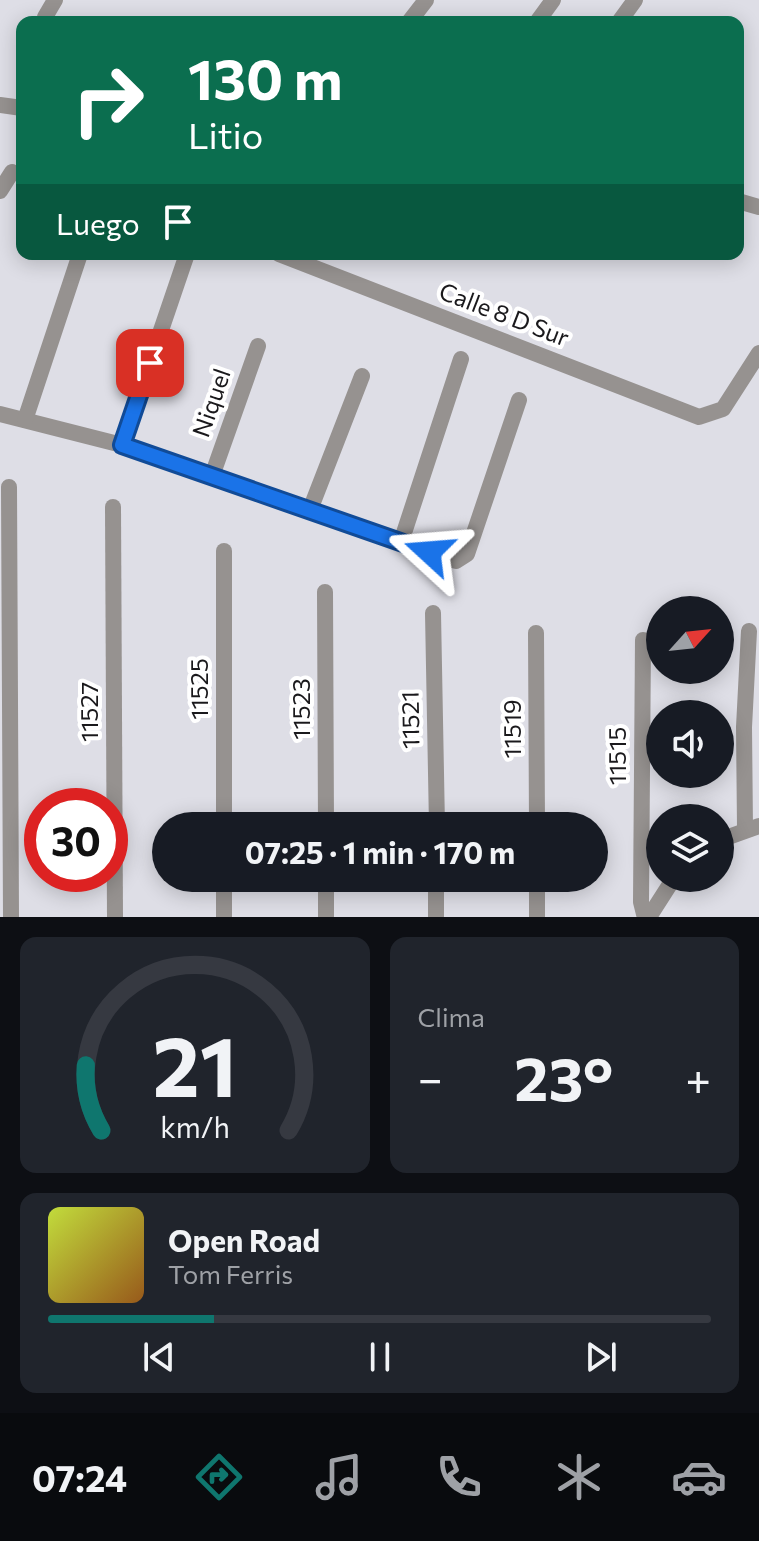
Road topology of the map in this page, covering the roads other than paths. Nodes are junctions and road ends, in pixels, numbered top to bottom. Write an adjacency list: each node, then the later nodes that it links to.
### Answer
1 (426, 0): 2 (street)
2 (414, 16)
3 (11, 172): 4 (street)
4 (0, 191)
5 (78, 260): 14 (street)
6 (185, 260): 15 (street)
7 (294, 260): 9 (street, Calle 8 D Sur)
8 (258, 346): 16 (street, Niquel)
9 (759, 353)
10 (461, 359): 20 (street)
11 (362, 376): 19 (street)
12 (519, 400): 20 (street)
13 (0, 414): 14 (street)
14 (25, 420): 15 (street)
15 (122, 445): 16 (street)
16 (212, 476): 19 (street)
17 (9, 487): 37 (street)
18 (113, 507): 38 (street, 11527)
19 (310, 510): 20 (street)
20 (401, 542)
21 (224, 551): 27 (street, 11525)
22 (325, 592): 28 (street, 11523)
23 (433, 613): 29 (street, 11521)
24 (749, 631): 31 (street)
25 (536, 633): 30 (street, 11519)
26 (643, 640): 43 (street, 11515)
27 (224, 812)
28 (326, 812)
29 (437, 812)
30 (537, 812)
31 (752, 827)
32 (224, 892): 39 (street)
33 (326, 892): 40 (street)
34 (436, 892): 41 (street)
35 (537, 892): 42 (street)
36 (665, 892): 43 (street)
37 (11, 917)
38 (115, 917)
39 (224, 917)
40 (326, 917)
41 (436, 917)
42 (537, 917)
43 (649, 917)

